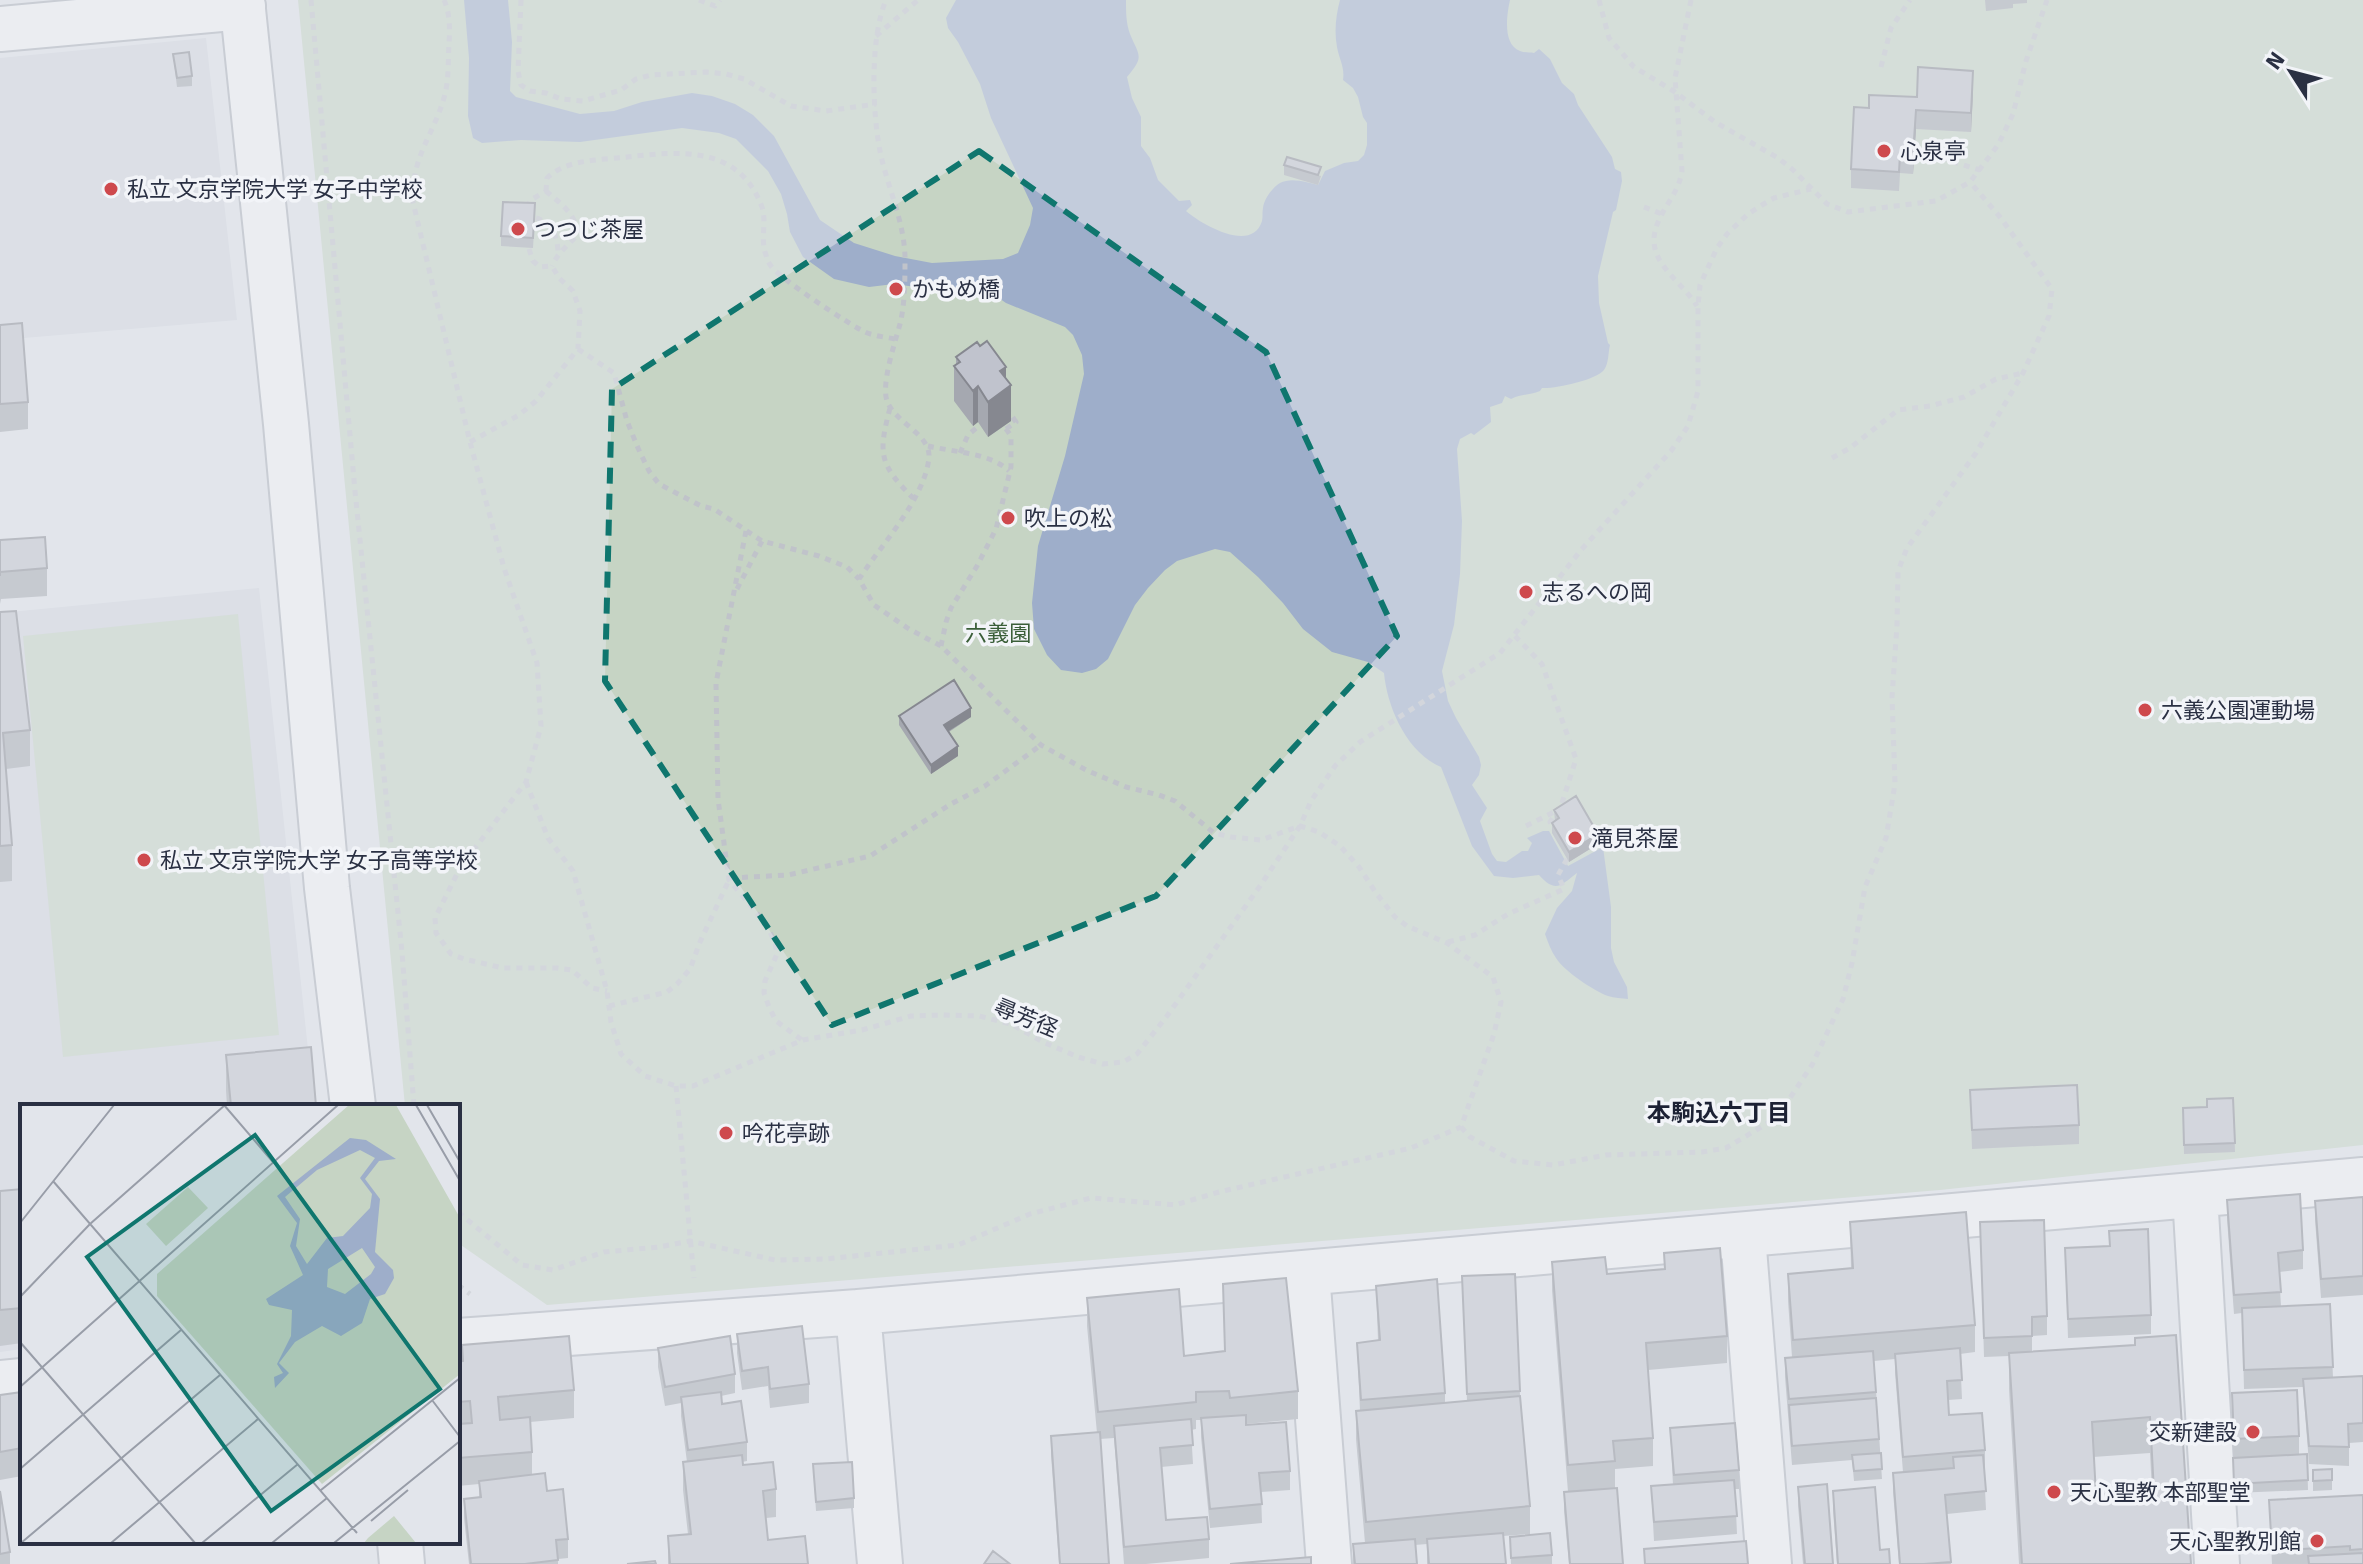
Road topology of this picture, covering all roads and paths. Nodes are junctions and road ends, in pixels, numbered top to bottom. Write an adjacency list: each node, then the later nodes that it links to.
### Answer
1 (311, 0): 63 (path)
2 (444, 0): 37 (path)
3 (521, 0): 17 (path)
4 (699, 0): 5 (path)
5 (720, 0)
6 (886, 0): 14 (path)
7 (918, 0): 14 (path)
8 (1599, 0): 16 (path)
9 (1691, 0): 16 (path)
10 (1910, 0): 15 (path)
11 (2047, 0): 19 (path)
12 (242, 4): 13 (street); 62 (street)
13 (0, 29)
14 (875, 36): 17 (path)
15 (1881, 67)
16 (1675, 92): 21 (path); 25 (path)
17 (876, 104): 31 (path)
18 (1918, 151): 19 (path)
19 (1980, 170): 20 (path)
20 (1970, 182): 21 (path); 33 (path)
21 (1811, 189): 30 (path, 尋芳径)
22 (546, 191): 24 (path); 28 (path); 31 (path)
23 (1644, 207): 25 (path)
24 (522, 212)
25 (1662, 214): 30 (path)
26 (536, 218): 28 (path)
27 (529, 249): 29 (path)
28 (558, 252): 29 (path)
29 (552, 266): 32 (path)
30 (1698, 306): 47 (path, 尋芳径)
31 (895, 339): 35 (path)
32 (578, 349): 37 (path); 43 (path)
33 (2023, 373): 40 (path); 64 (path)
34 (1008, 395): 41 (path)
35 (891, 407): 38 (path); 42 (path)
36 (980, 425): 39 (path)
37 (470, 442): 50 (path)
38 (928, 446): 39 (path); 42 (path)
39 (960, 453): 41 (path)
40 (1832, 458)
41 (1010, 472): 48 (path)
42 (913, 498): 45 (path)
43 (746, 531): 44 (path); 46 (path)
44 (762, 541): 45 (path); 46 (path)
45 (859, 579): 48 (path)
46 (733, 597): 56 (path)
47 (1515, 636): 51 (path); 52 (path, 尋芳径)
48 (941, 646): 49 (path)
49 (1041, 745): 52 (path); 56 (path)
50 (526, 782): 58 (path); 58 (path)
51 (1555, 812): 53 (path); 54 (path)
52 (1300, 826): 57 (path); 60 (path, 尋芳径)
53 (1526, 826)
54 (1556, 831)
55 (1567, 859): 57 (path)
56 (730, 879): 59 (path); 60 (path)
57 (1447, 943): 64 (path)
58 (607, 991): 59 (path)
59 (609, 1006): 61 (path)
60 (803, 1040): 61 (path, 尋芳径)
61 (676, 1086): 69 (path)
62 (353, 1104)
63 (414, 1104)
64 (1461, 1127): 69 (path)
65 (2363, 1180): 66 (street)
66 (2195, 1195): 68 (street); 81 (street)
67 (460, 1214): 69 (path)
68 (1743, 1236): 70 (street); 80 (street)
69 (690, 1241): 72 (path)
70 (1307, 1273): 71 (street); 79 (street)
71 (858, 1312): 72 (street); 78 (street)
72 (694, 1323): 73 (street)
73 (460, 1341)
74 (20, 1381): 75 (street)
75 (0, 1383)
76 (400, 1544): 77 (street)
77 (402, 1564)
78 (880, 1564)
79 (1329, 1564)
80 (1769, 1564)
81 (2217, 1564)

